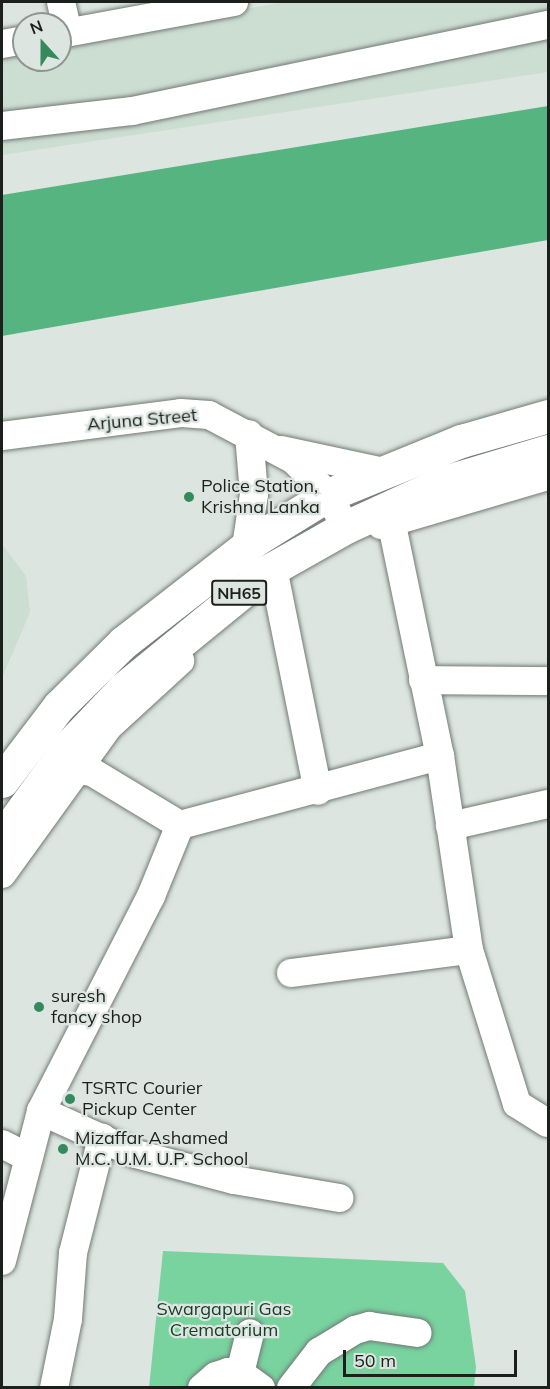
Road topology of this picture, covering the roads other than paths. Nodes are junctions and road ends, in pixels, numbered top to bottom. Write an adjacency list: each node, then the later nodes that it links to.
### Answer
1 (224, 3): 3 (street)
2 (549, 25): 4 (street)
3 (72, 32)
4 (2, 126)
5 (549, 416): 10 (highway, NH65)
6 (249, 434): 7 (street, Arjuna Street); 8 (street, Arjuna Street); 15 (street)
7 (2, 436)
8 (273, 448): 10 (street); 12 (street, Arjuna Street)
9 (549, 451): 14 (highway, NH65)
10 (384, 472): 12 (highway, NH65)
11 (549, 476): 13 (street)
12 (328, 495): 14 (street, Arjuna Street); 15 (highway, NH65)
13 (391, 520): 16 (street); 17 (street)
14 (346, 527): 26 (highway, NH65)
15 (246, 547): 21 (highway, NH65)
16 (275, 578): 20 (street); 22 (street)
17 (423, 680): 18 (street); 19 (street)
18 (549, 681)
19 (440, 756): 22 (street); 25 (street)
20 (76, 770): 24 (street); 27 (street)
21 (2, 781)
22 (318, 791): 24 (street)
23 (549, 804): 25 (street)
24 (180, 825): 30 (street)
25 (450, 826): 28 (street)
26 (2, 838)
27 (2, 874)
28 (469, 950): 29 (street); 31 (street)
29 (291, 973)
30 (41, 1111): 32 (street); 33 (street)
31 (549, 1123)
32 (102, 1138): 34 (street); 39 (street)
33 (14, 1150): 35 (street)
34 (339, 1198)
35 (2, 1261)
36 (250, 1333): 38 (street)
37 (418, 1333): 41 (street)
38 (250, 1380): 40 (street)
39 (54, 1388)
40 (202, 1388)
41 (291, 1388)

